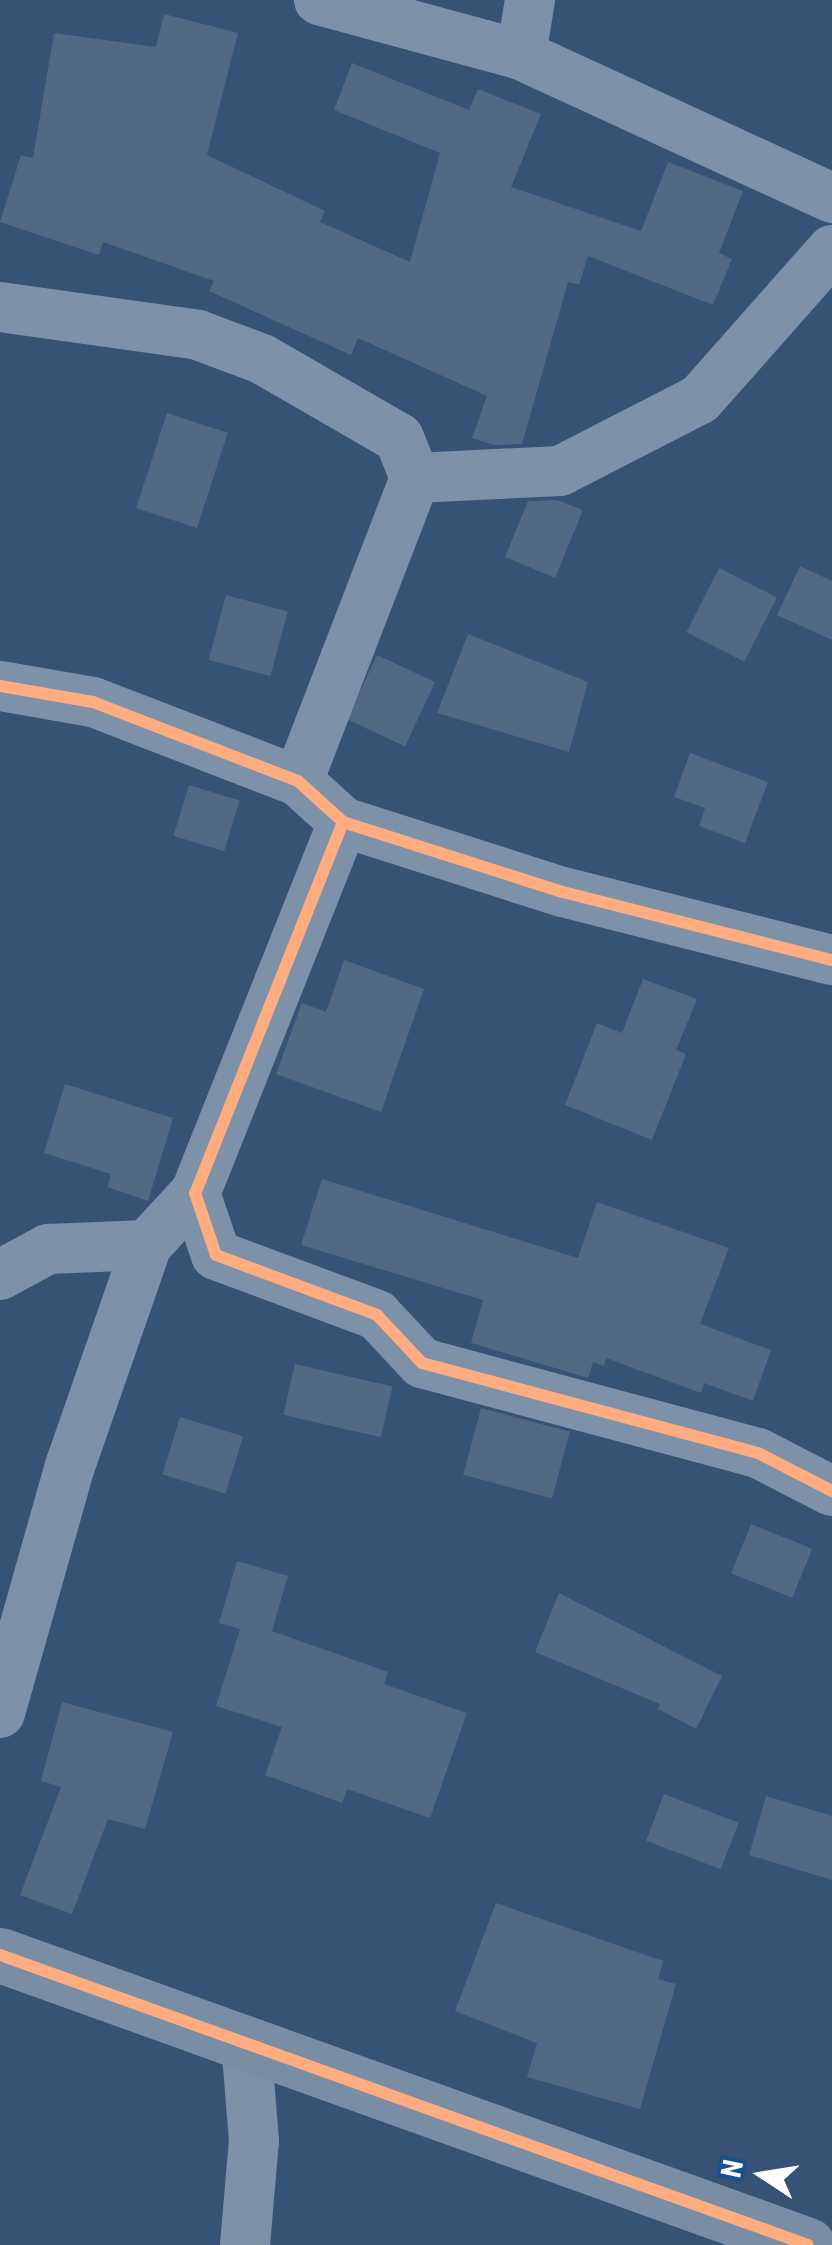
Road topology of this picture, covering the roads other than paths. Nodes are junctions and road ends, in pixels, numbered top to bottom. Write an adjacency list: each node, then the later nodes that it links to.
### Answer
1 (530, 0): 3 (street)
2 (330, 1): 3 (street)
3 (520, 54): 4 (street)
4 (832, 198)
5 (832, 250): 7 (street)
6 (0, 307): 7 (street)
7 (415, 478): 9 (street)
8 (0, 686): 9 (street)
9 (298, 781): 10 (street)
10 (343, 822): 11 (street); 12 (street)
11 (832, 960)
12 (195, 1193): 13 (street); 15 (street)
13 (147, 1245): 14 (street); 16 (street)
14 (0, 1275)
15 (832, 1491)
16 (0, 1713)
17 (0, 1956): 18 (street)
18 (246, 2042): 19 (street); 20 (street)
19 (245, 2245)
20 (808, 2245)

